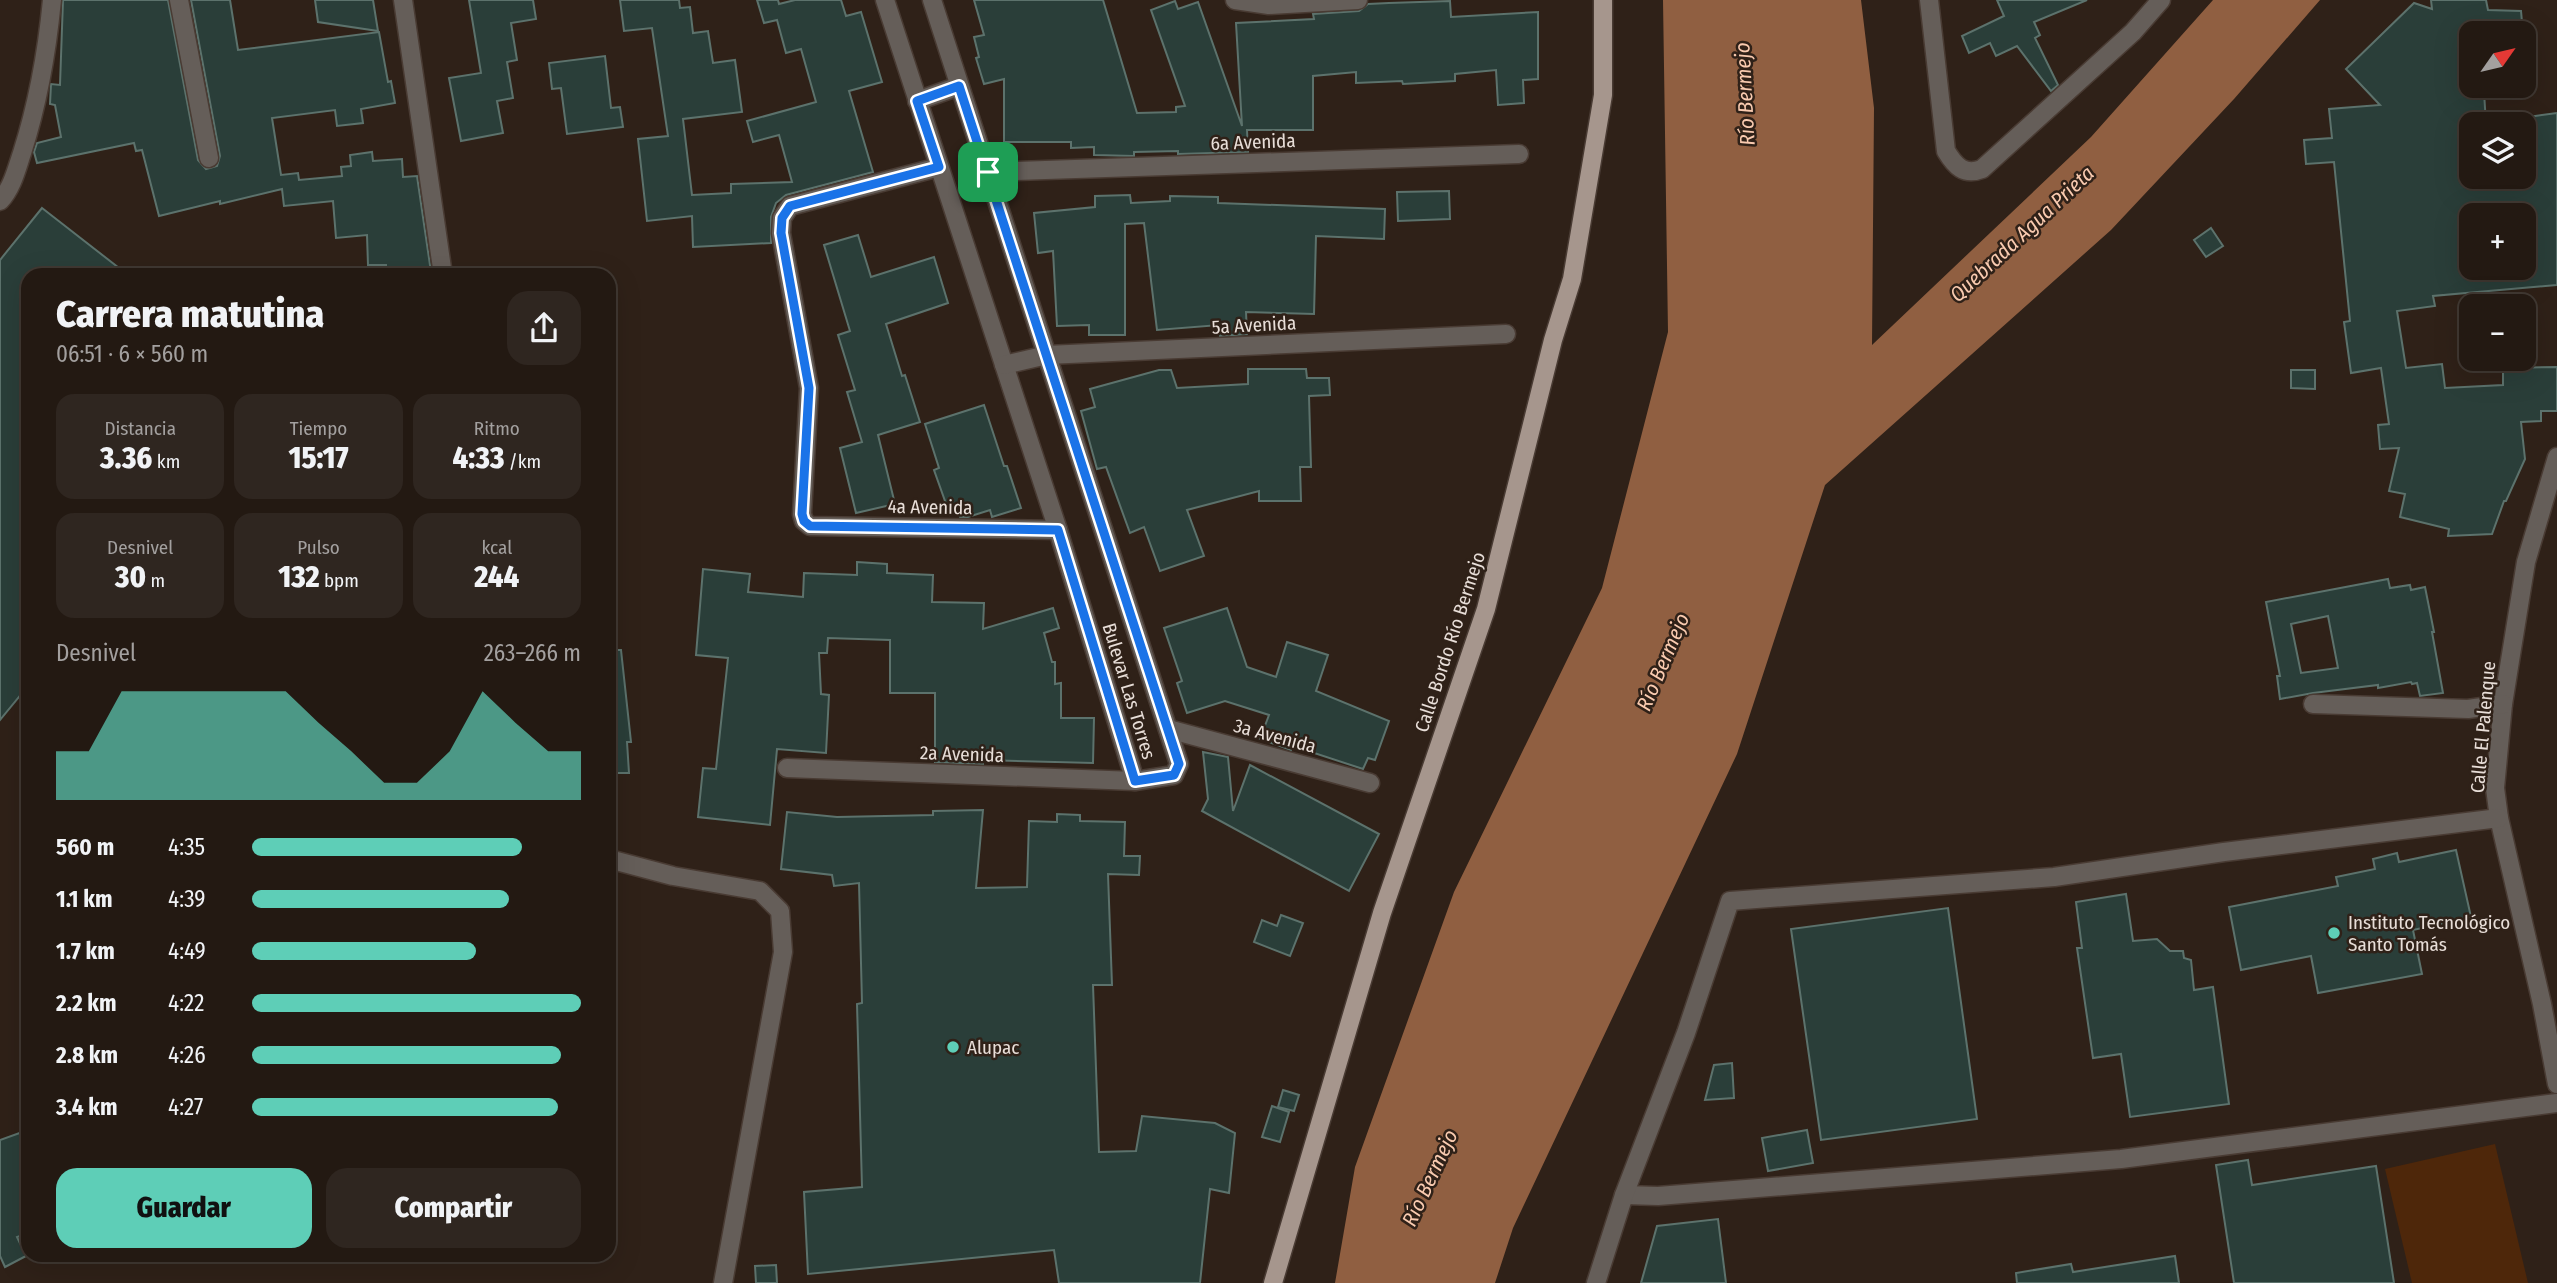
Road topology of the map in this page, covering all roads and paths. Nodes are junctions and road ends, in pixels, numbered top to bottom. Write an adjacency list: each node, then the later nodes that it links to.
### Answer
1 (52, 0): 17 (street)
2 (179, 0): 14 (street)
3 (403, 0): 18 (street)
4 (886, 0): 12 (street, Bulevar Las Torres)
5 (932, 0): 11 (street, Bulevar Las Torres)
6 (1235, 0): 7 (street)
7 (1358, 0)
8 (1603, 0): 36 (main road, Calle Bordo Río Bermejo)
9 (1928, 0): 10 (street)
10 (2161, 0)
11 (959, 86): 12 (street); 16 (street, Bulevar Las Torres)
12 (917, 101): 15 (street, Bulevar Las Torres)
13 (1519, 154): 16 (street, 6a Avenida)
14 (209, 158)
15 (939, 167): 21 (street, Bulevar Las Torres); 23 (street, 4a Avenida)
16 (988, 172): 20 (street, Bulevar Las Torres)
17 (0, 201)
18 (442, 268)
19 (1506, 334): 20 (street, 5a Avenida)
20 (1047, 355): 21 (street, 5a Avenida); 26 (street, Bulevar Las Torres)
21 (1004, 365): 23 (street, Bulevar Las Torres)
22 (2557, 457): 25 (street, Calle El Palenque)
23 (1058, 530): 28 (street, Bulevar Las Torres)
24 (2313, 704): 25 (street)
25 (2503, 704): 30 (street, Calle El Palenque)
26 (1168, 729): 28 (street, Bulevar Las Torres); 29 (street, 3a Avenida)
27 (787, 768): 28 (street, 2a Avenida)
28 (1135, 781)
29 (1370, 783)
30 (2499, 818): 32 (street, Calle El Palenque); 34 (street)
31 (616, 861): 35 (street)
32 (2557, 1084)
33 (2557, 1103): 34 (street)
34 (1624, 1195): 37 (street)
35 (723, 1283)
36 (1273, 1283)
37 (1596, 1283)

